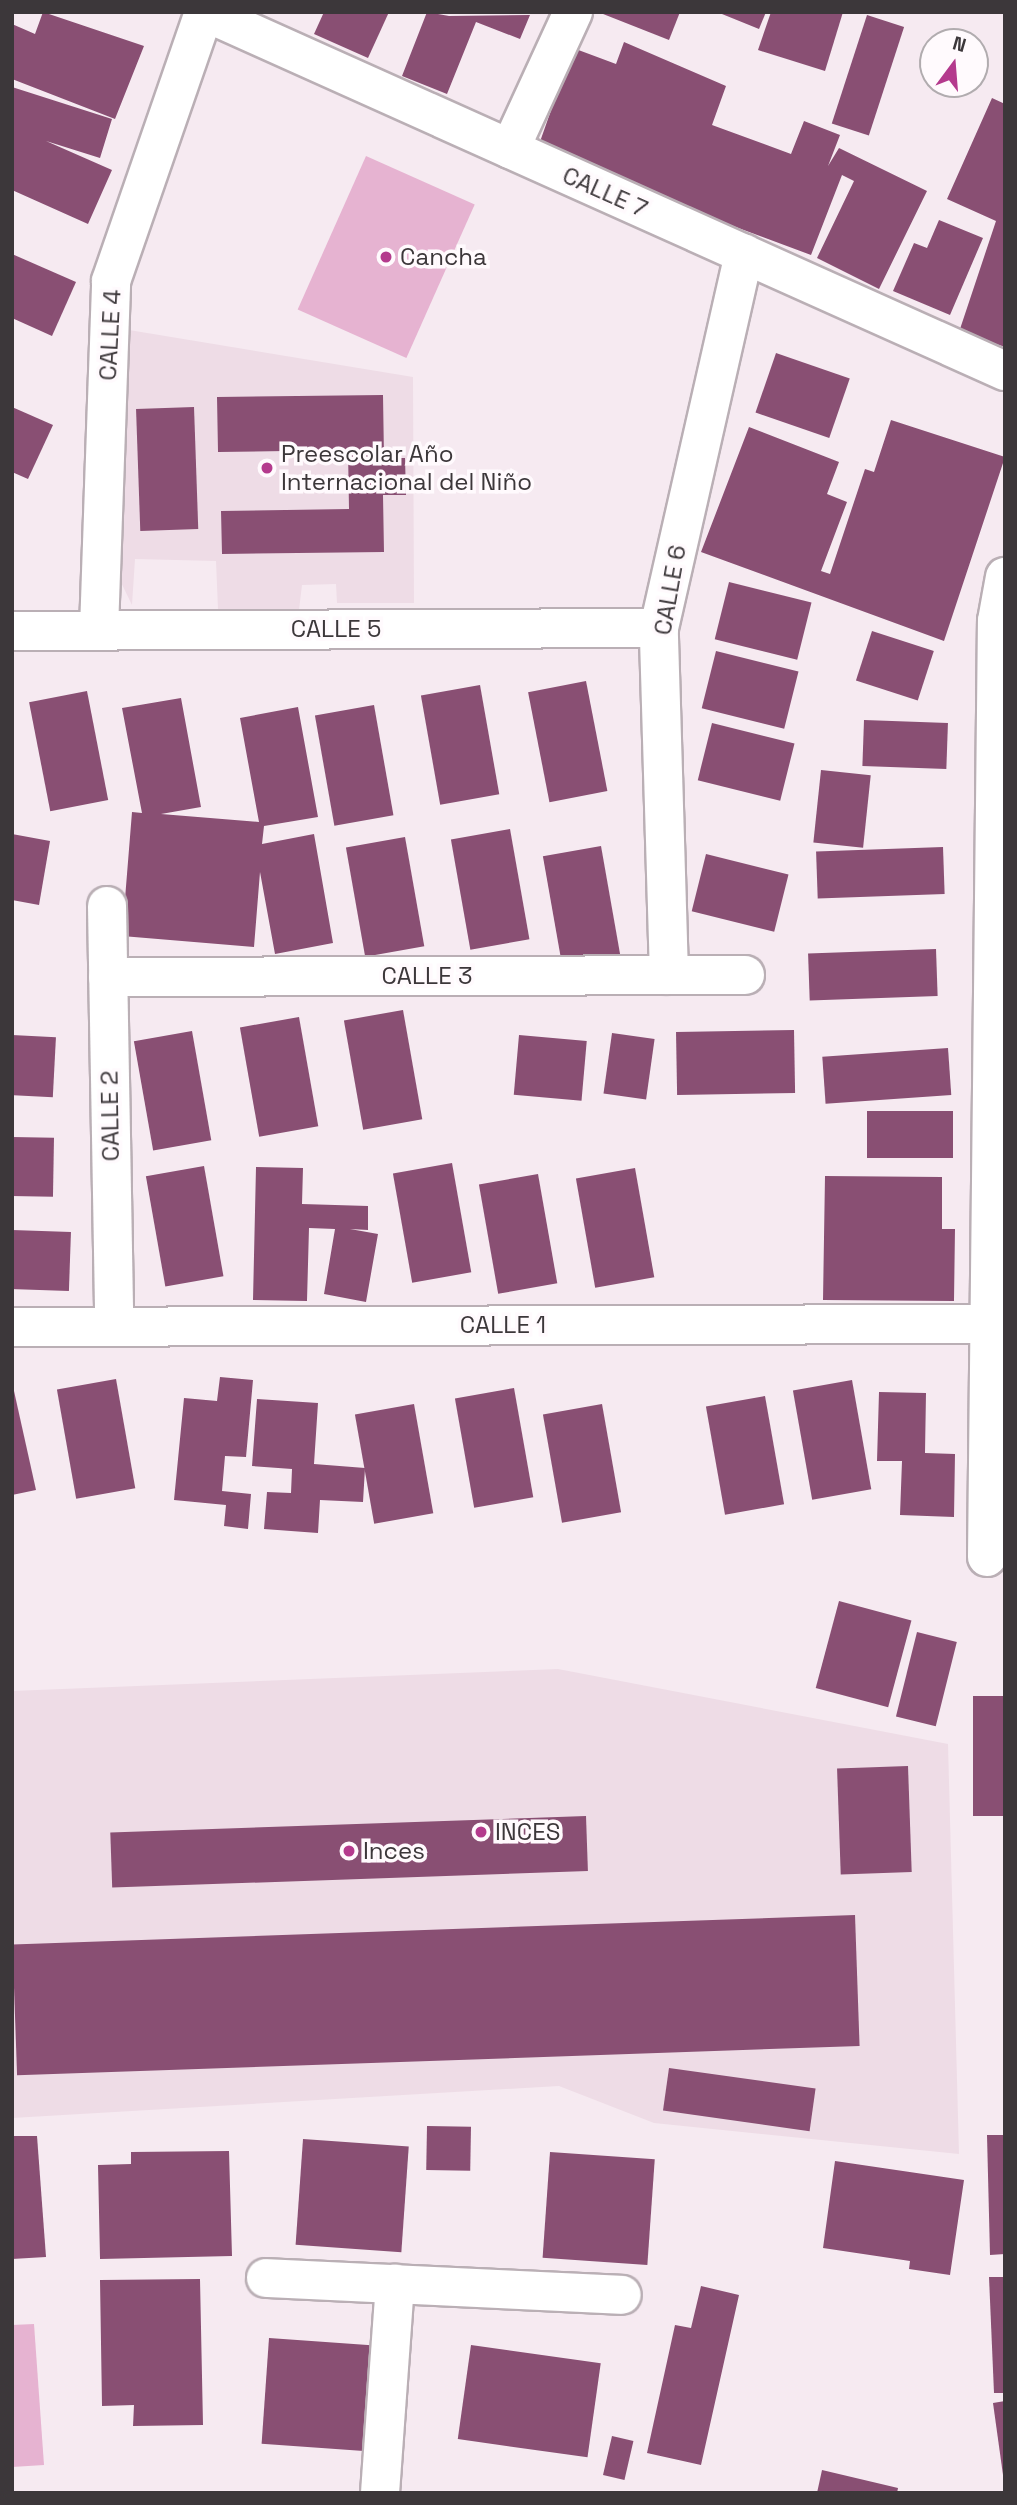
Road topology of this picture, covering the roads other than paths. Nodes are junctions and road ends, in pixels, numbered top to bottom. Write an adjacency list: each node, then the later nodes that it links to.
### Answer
1 (204, 12): 3 (street, CALLE 7); 8 (street, CALLE 4)
2 (573, 12): 3 (street)
3 (510, 149): 4 (street, CALLE 7)
4 (744, 254): 5 (street, CALLE 7); 7 (street, CALLE 6)
5 (1005, 371)
6 (1005, 577): 11 (street)
7 (659, 628): 8 (street, CALLE 5); 12 (street, CALLE 6)
8 (99, 630): 9 (street, CALLE 5)
9 (12, 631)
10 (107, 906): 14 (street, CALLE 2)
11 (999, 968): 15 (street)
12 (669, 975): 13 (street, CALLE 3); 14 (street, CALLE 3)
13 (745, 975)
14 (108, 977): 17 (street, CALLE 2)
15 (993, 1324): 17 (street, CALLE 1); 18 (street)
16 (12, 1327): 17 (street, CALLE 1)
17 (114, 1327)
18 (987, 1557)
19 (266, 2278): 20 (street)
20 (395, 2284): 21 (street); 22 (street)
21 (622, 2295)
22 (380, 2493)

